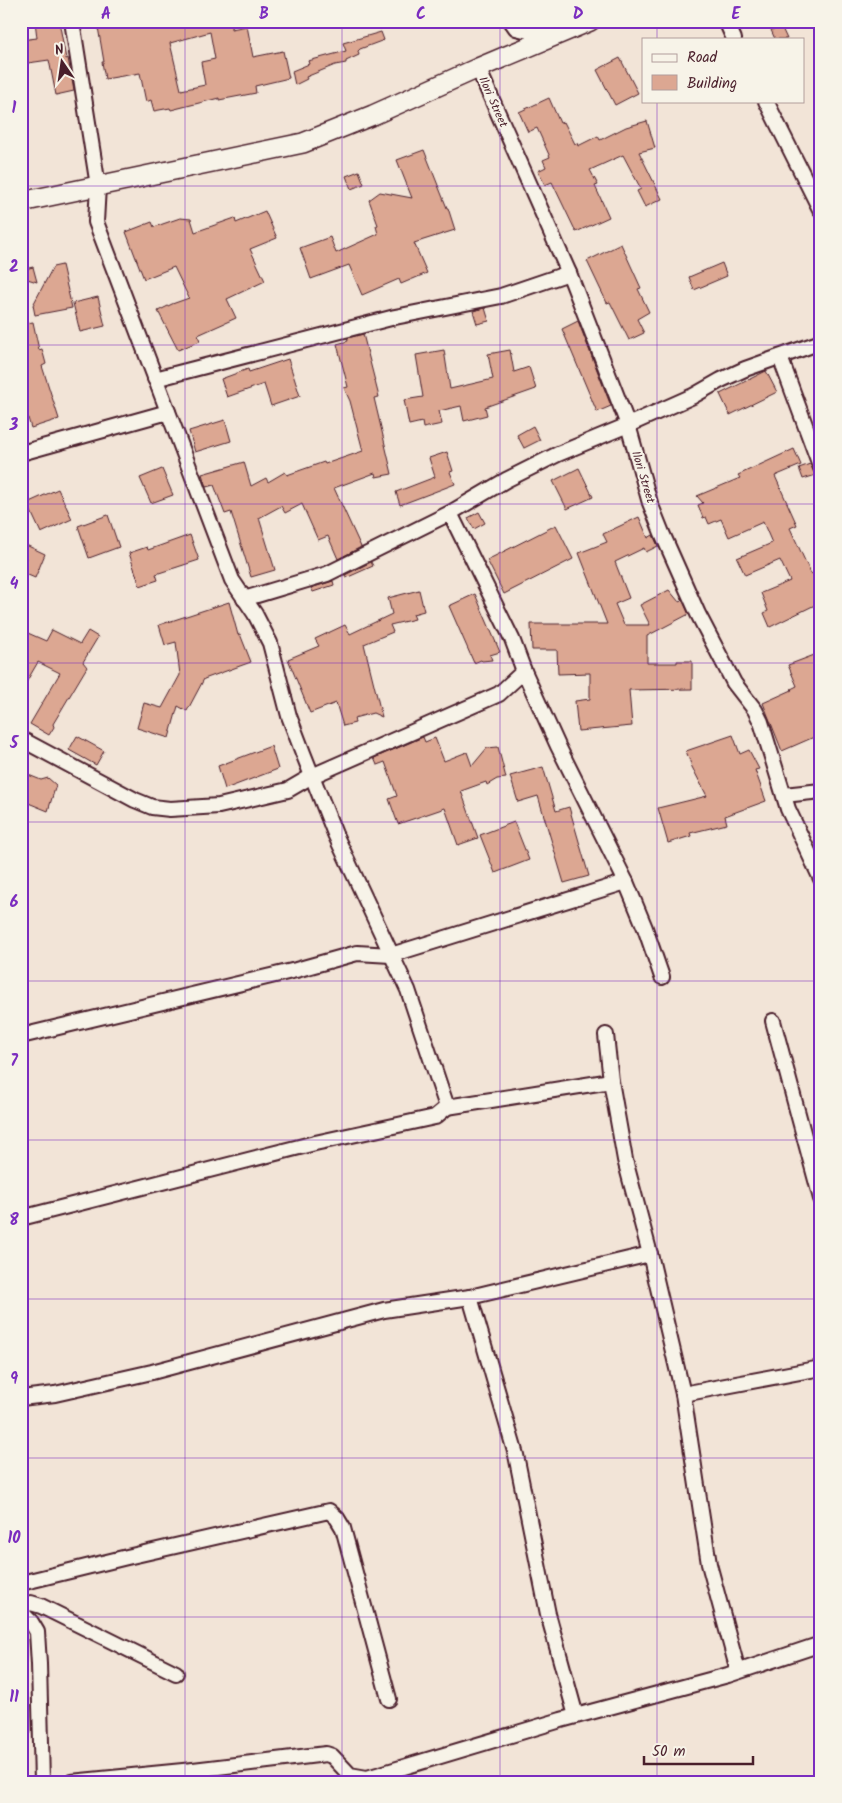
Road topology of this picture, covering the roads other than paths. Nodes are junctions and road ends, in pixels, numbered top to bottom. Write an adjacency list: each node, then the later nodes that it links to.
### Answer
1 (72, 21): 9 (street)
2 (511, 21): 5 (street)
3 (590, 21): 5 (main road)
4 (726, 21): 6 (street)
5 (555, 37): 7 (main road)
6 (734, 38)
7 (478, 68): 9 (main road); 12 (street, Ilori Street)
8 (766, 102): 11 (street)
9 (98, 186): 10 (main road); 15 (street)
10 (21, 202)
11 (821, 212)
12 (569, 273): 15 (street); 17 (street, Ilori Street)
13 (821, 342): 14 (street)
14 (780, 357): 17 (street); 19 (street)
15 (155, 379): 16 (street)
16 (168, 412): 18 (street); 21 (street)
17 (628, 426): 20 (street); 26 (street, Ilori Street)
18 (21, 453)
19 (821, 468)
20 (450, 513): 21 (street); 22 (street)
21 (244, 599): 24 (street)
22 (524, 672): 24 (street); 28 (street)
23 (21, 739): 24 (street)
24 (312, 776): 29 (street)
25 (821, 791): 26 (street)
26 (784, 795): 27 (street, Ilori Street)
27 (821, 879)
28 (626, 882): 29 (street); 30 (street)
29 (391, 955): 33 (street); 35 (street)
30 (662, 977)
31 (773, 1020): 36 (street)
32 (606, 1035): 34 (street)
33 (21, 1036)
34 (611, 1081): 35 (street); 38 (street)
35 (447, 1107): 37 (street)
36 (821, 1199)
37 (21, 1218)
38 (650, 1254): 39 (street); 41 (street)
39 (470, 1297): 42 (street); 50 (street)
40 (821, 1368): 41 (street)
41 (682, 1394): 47 (street)
42 (21, 1398)
43 (21, 1583): 49 (street)
44 (21, 1606): 48 (street)
45 (21, 1612): 51 (street)
46 (821, 1644): 47 (street)
47 (738, 1671): 50 (street)
48 (176, 1674)
49 (389, 1699)
50 (576, 1716): 52 (street)
51 (42, 1782)
52 (71, 1782)

